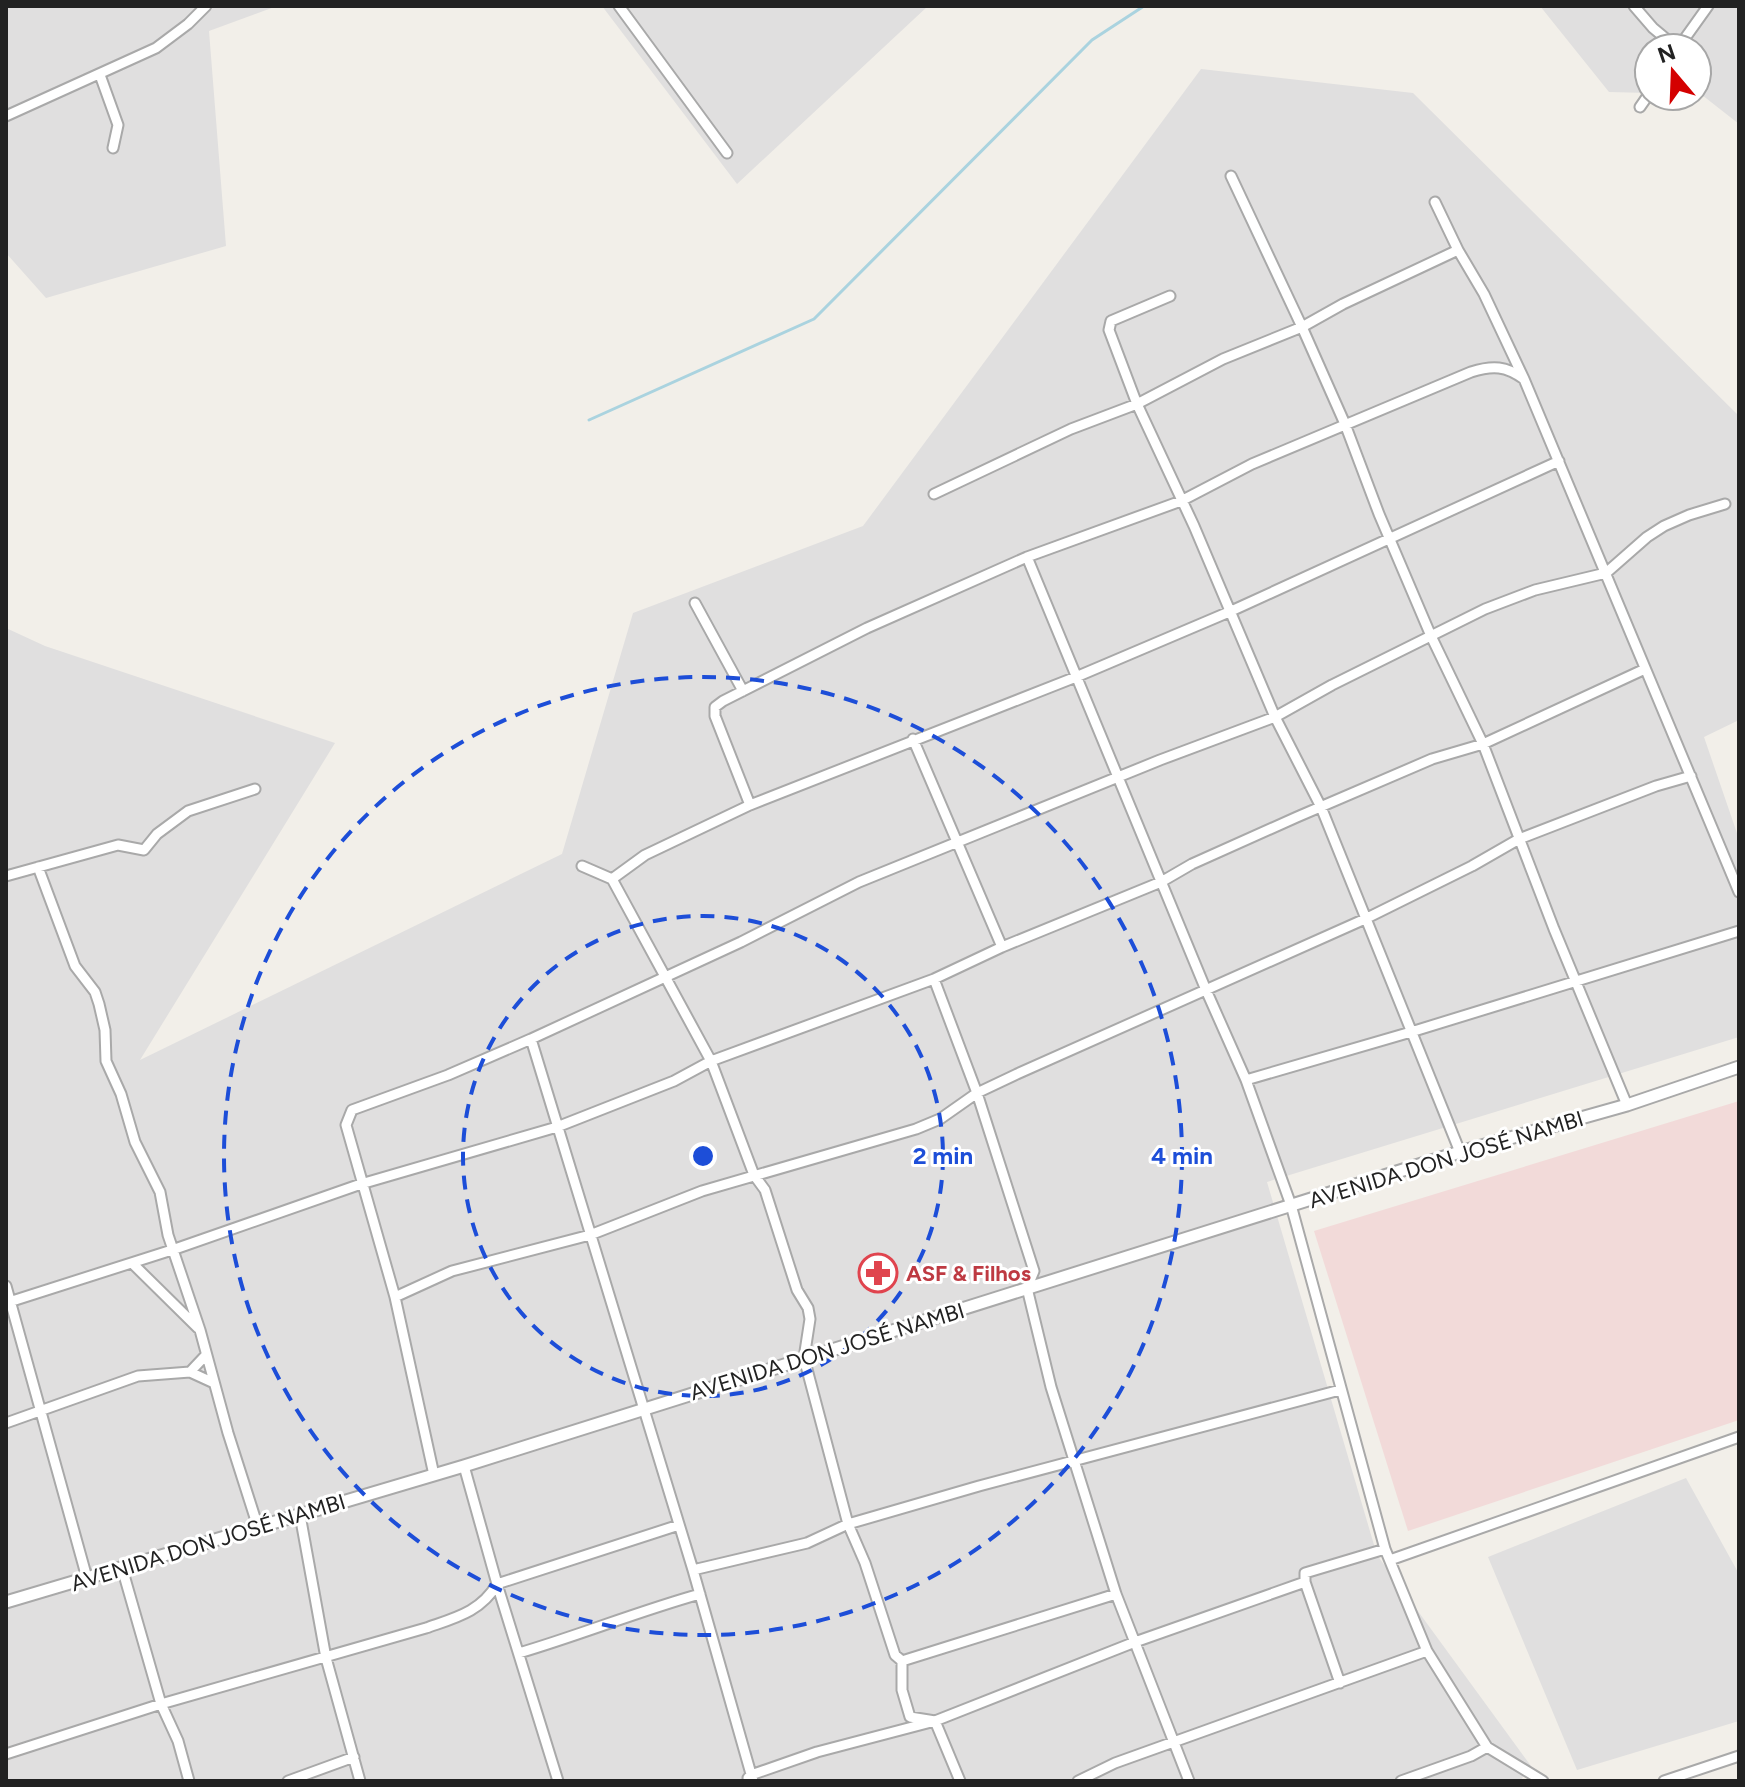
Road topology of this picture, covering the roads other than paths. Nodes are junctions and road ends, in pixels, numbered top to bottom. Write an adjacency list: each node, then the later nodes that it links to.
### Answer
1 (206, 6): 7 (street)
2 (619, 6): 10 (street)
3 (1634, 6): 5 (street)
4 (1708, 6): 6 (street)
5 (1658, 32)
6 (1689, 32)
7 (100, 75): 8 (street); 9 (street)
8 (6, 116)
9 (113, 148)
10 (727, 153)
11 (1231, 176): 15 (street)
12 (1435, 202): 13 (street)
13 (1458, 250): 15 (street); 16 (street)
14 (1170, 296): 17 (street)
15 (1302, 327): 17 (street); 18 (street)
16 (1524, 379): 18 (street); 19 (street)
17 (1137, 404): 20 (street); 21 (street)
18 (1345, 424): 21 (street); 23 (street)
19 (1559, 461): 23 (street); 25 (street)
20 (934, 494)
21 (1181, 501): 24 (street); 27 (street)
22 (1725, 504): 25 (street)
23 (1390, 537): 27 (street); 28 (street)
24 (1027, 557): 30 (street); 31 (street)
25 (1606, 573): 28 (street); 29 (street)
26 (695, 603): 31 (street)
27 (1229, 612): 30 (street); 32 (street)
28 (1431, 636): 32 (street); 34 (street)
29 (1645, 669): 34 (street); 35 (street)
30 (1076, 677): 33 (street); 36 (street)
31 (743, 691): 38 (street)
32 (1275, 717): 36 (street); 39 (street)
33 (913, 739): 38 (street); 41 (street)
34 (1483, 744): 39 (street); 40 (street)
35 (1691, 776): 40 (street); 47 (street)
36 (1119, 777): 41 (street); 46 (street)
37 (255, 789): 43 (street)
38 (750, 805): 45 (street)
39 (1321, 807): 46 (street); 48 (street)
40 (1519, 839): 48 (street); 53 (street)
41 (955, 842): 50 (street); 51 (street)
42 (582, 866): 45 (street)
43 (38, 867): 44 (street); 68 (street)
44 (6, 876)
45 (612, 879): 51 (street)
46 (1161, 882): 50 (street); 54 (street)
47 (1739, 892)
48 (1365, 919): 54 (street); 55 (street)
49 (1739, 931): 53 (street)
50 (1002, 947): 52 (street)
51 (663, 977): 56 (street); 57 (street)
52 (934, 979): 57 (street); 60 (street)
53 (1576, 982): 55 (street); 61 (street)
54 (1206, 990): 59 (street); 60 (street)
55 (1411, 1032): 59 (street); 63 (street)
56 (531, 1039): 62 (street); 65 (street)
57 (711, 1061): 62 (street); 64 (street)
58 (1739, 1067): 61 (street, AVENIDA DON JOSÉ NAMBI)
59 (1246, 1080): 66 (street)
60 (977, 1093): 64 (street); 71 (street)
61 (1627, 1105): 63 (street, AVENIDA DON JOSÉ NAMBI)
62 (557, 1127): 65 (street); 67 (street)
63 (1460, 1152): 66 (street, AVENIDA DON JOSÉ NAMBI)
64 (754, 1175): 67 (street); 76 (street)
65 (361, 1184): 68 (street); 72 (street)
66 (1291, 1205): 71 (street, AVENIDA DON JOSÉ NAMBI); 79 (street)
67 (590, 1235): 72 (street); 81 (street)
68 (175, 1249): 69 (street); 74 (street)
69 (132, 1263): 73 (street); 74 (street)
70 (6, 1286): 73 (street)
71 (1027, 1288): 76 (street, AVENIDA DON JOSÉ NAMBI); 84 (street)
72 (395, 1297): 86 (street)
73 (8, 1302): 80 (street)
74 (200, 1330): 75 (street)
75 (206, 1355): 77 (street); 78 (street)
76 (804, 1358): 81 (street, AVENIDA DON JOSÉ NAMBI); 88 (street)
77 (190, 1372): 78 (street); 80 (street)
78 (214, 1383): 90 (street)
79 (1340, 1390): 84 (street); 91 (street)
80 (40, 1409): 82 (street); 95 (street)
81 (644, 1409): 85 (street, AVENIDA DON JOSÉ NAMBI); 89 (street)
82 (6, 1423)
83 (1739, 1437): 92 (street)
84 (1074, 1461): 88 (street); 99 (street)
85 (464, 1466): 86 (street, AVENIDA DON JOSÉ NAMBI); 97 (street)
86 (434, 1475): 87 (street, AVENIDA DON JOSÉ NAMBI)
87 (300, 1515): 90 (street, AVENIDA DON JOSÉ NAMBI); 104 (street)
88 (848, 1524): 94 (street); 105 (street)
89 (679, 1525): 94 (street); 97 (street)
90 (258, 1527): 93 (street, AVENIDA DON JOSÉ NAMBI)
91 (1385, 1549): 92 (street); 96 (street)
92 (1390, 1560): 102 (street)
93 (122, 1568): 95 (street, AVENIDA DON JOSÉ NAMBI); 107 (street)
94 (693, 1570): 98 (street)
95 (87, 1578): 100 (street, AVENIDA DON JOSÉ NAMBI)
96 (1305, 1582): 101 (street); 106 (street)
97 (497, 1584): 103 (street); 104 (street)
98 (700, 1594): 103 (street); 114 (street)
99 (1116, 1594): 101 (street); 105 (street)
100 (6, 1602)
101 (1135, 1642): 108 (street); 109 (street)
102 (1427, 1651): 106 (street); 110 (street)
103 (519, 1653): 118 (street)
104 (326, 1658): 107 (street); 113 (street)
105 (902, 1661): 108 (street)
106 (1340, 1683): 109 (street)
107 (161, 1704): 111 (street); 115 (street)
108 (935, 1721): 114 (street); 119 (street)
109 (1173, 1744): 120 (street); 121 (street)
110 (1487, 1747): 122 (street); 123 (street)
111 (6, 1754)
112 (1739, 1756): 124 (street)
113 (354, 1757): 116 (street); 117 (street)
114 (750, 1779)
115 (189, 1781)
116 (288, 1781)
117 (360, 1781)
118 (558, 1781)
119 (960, 1781)
120 (1078, 1781)
121 (1189, 1781)
122 (1401, 1781)
123 (1543, 1781)
124 (1664, 1781)

